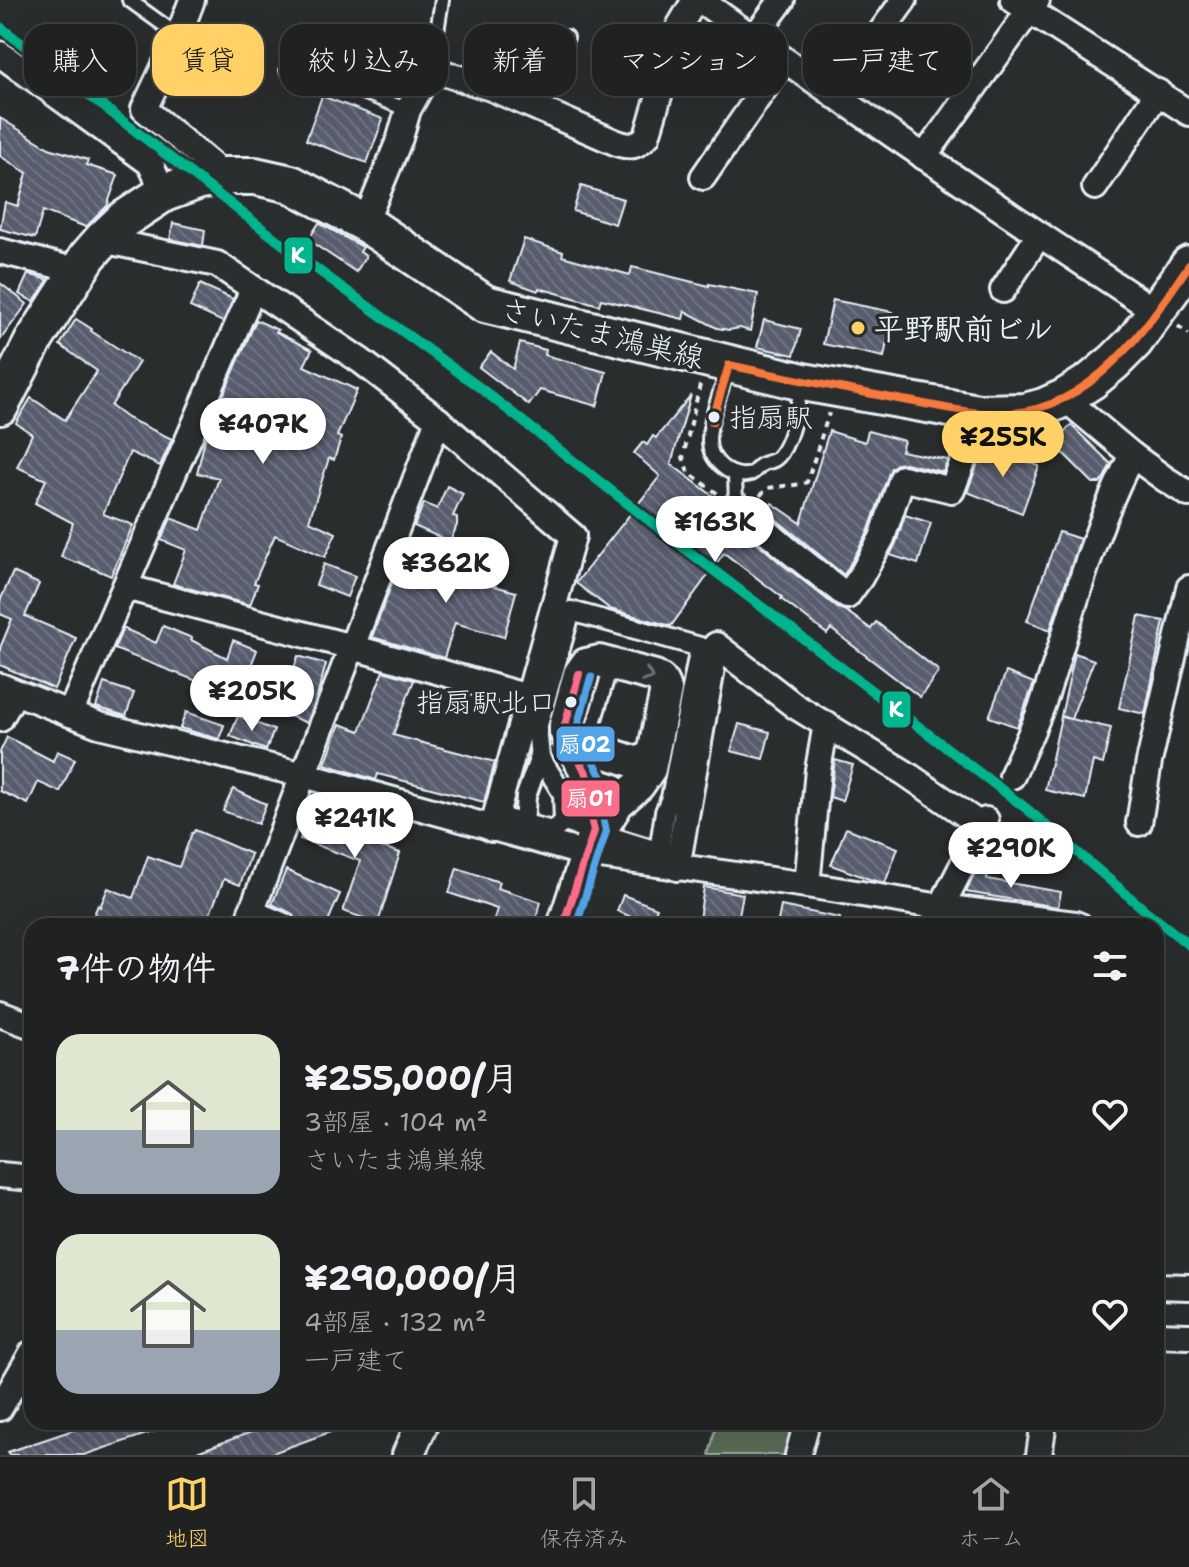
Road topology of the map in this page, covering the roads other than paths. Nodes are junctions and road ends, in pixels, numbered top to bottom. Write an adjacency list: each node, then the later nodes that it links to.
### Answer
1 (129, 0): 8 (lane)
2 (192, 0): 9 (street)
3 (442, 0): 10 (lane)
4 (697, 0): 11 (street); 24 (street)
5 (782, 0): 12 (street)
6 (904, 0): 13 (street)
7 (1026, 4): 17 (street); 26 (street)
8 (162, 24)
9 (183, 24)
10 (438, 24)
11 (733, 24)
12 (764, 24)
13 (887, 24)
14 (0, 54): 30 (street)
15 (448, 74): 24 (street)
16 (152, 92): 27 (street)
17 (1158, 92): 25 (street); 29 (street)
18 (373, 96): 23 (lane)
19 (416, 96): 23 (street)
20 (546, 96): 24 (lane)
21 (759, 96): 28 (street)
22 (835, 96): 26 (street)
23 (408, 110): 31 (street)
24 (541, 110)
25 (1189, 113)
26 (924, 157): 32 (street)
27 (225, 176): 30 (main road, さいたま鴻巣線); 31 (main road, さいたま鴻巣線)
28 (703, 177)
29 (1095, 187)
30 (164, 193): 33 (main road, さいたま鴻巣線)
31 (365, 223): 40 (main road, さいたま鴻巣線)
32 (1039, 235): 38 (street); 39 (street)
33 (102, 240): 36 (main road, さいたま鴻巣線); 37 (street)
34 (0, 251): 36 (street)
35 (1189, 265): 39 (main road, さいたま鴻巣線)
36 (78, 271): 43 (main road, さいたま鴻巣線)
37 (253, 289): 45 (street); 50 (street)
38 (1003, 290)
39 (1157, 312): 42 (main road, さいたま鴻巣線)
40 (729, 365): 41 (main road, さいたま鴻巣線); 47 (lane)
41 (803, 382): 44 (main road, さいたま鴻巣線); 47 (lane)
42 (1064, 398): 44 (main road, さいたま鴻巣線); 46 (street)
43 (0, 406)
44 (978, 413): 49 (street)
45 (438, 420): 52 (street); 54 (street)
46 (1132, 455): 48 (street); 62 (street)
47 (735, 474): 49 (lane)
48 (1189, 494)
49 (736, 505)
50 (125, 587): 52 (street); 55 (street)
51 (1189, 588): 65 (street)
52 (352, 647): 54 (street); 61 (street)
53 (8, 690): 55 (street); 56 (street)
54 (528, 697): 63 (street)
55 (70, 714): 61 (street)
56 (0, 719)
57 (826, 724): 68 (street); 69 (street); 70 (street)
58 (576, 739): 59 (street); 59 (street, one-way to 59); 67 (street)
59 (653, 753): 67 (street)
60 (540, 757): 64 (street); 66 (street); 68 (street)
61 (304, 775): 63 (street); 71 (street)
62 (1012, 776)
63 (493, 822): 66 (street); 67 (street)
64 (564, 822): 66 (street); 67 (street)
65 (1139, 823)
66 (524, 824)
67 (590, 843): 68 (street); 72 (street)
68 (672, 859): 69 (street)
69 (807, 885): 70 (street)
70 (938, 916): 73 (street)
71 (249, 918)
72 (566, 918)
73 (972, 918)
74 (0, 1014): 75 (street)
75 (24, 1023)
76 (0, 1175): 77 (street)
77 (24, 1177)
78 (1164, 1286): 79 (street)
79 (1189, 1287)
80 (1164, 1335): 81 (street)
81 (1189, 1336)
82 (24, 1367): 83 (street)
83 (0, 1408)
84 (419, 1430): 87 (street)
85 (805, 1430): 88 (street)
86 (1043, 1430): 89 (street)
87 (408, 1455)
88 (798, 1455)
89 (1039, 1455)

